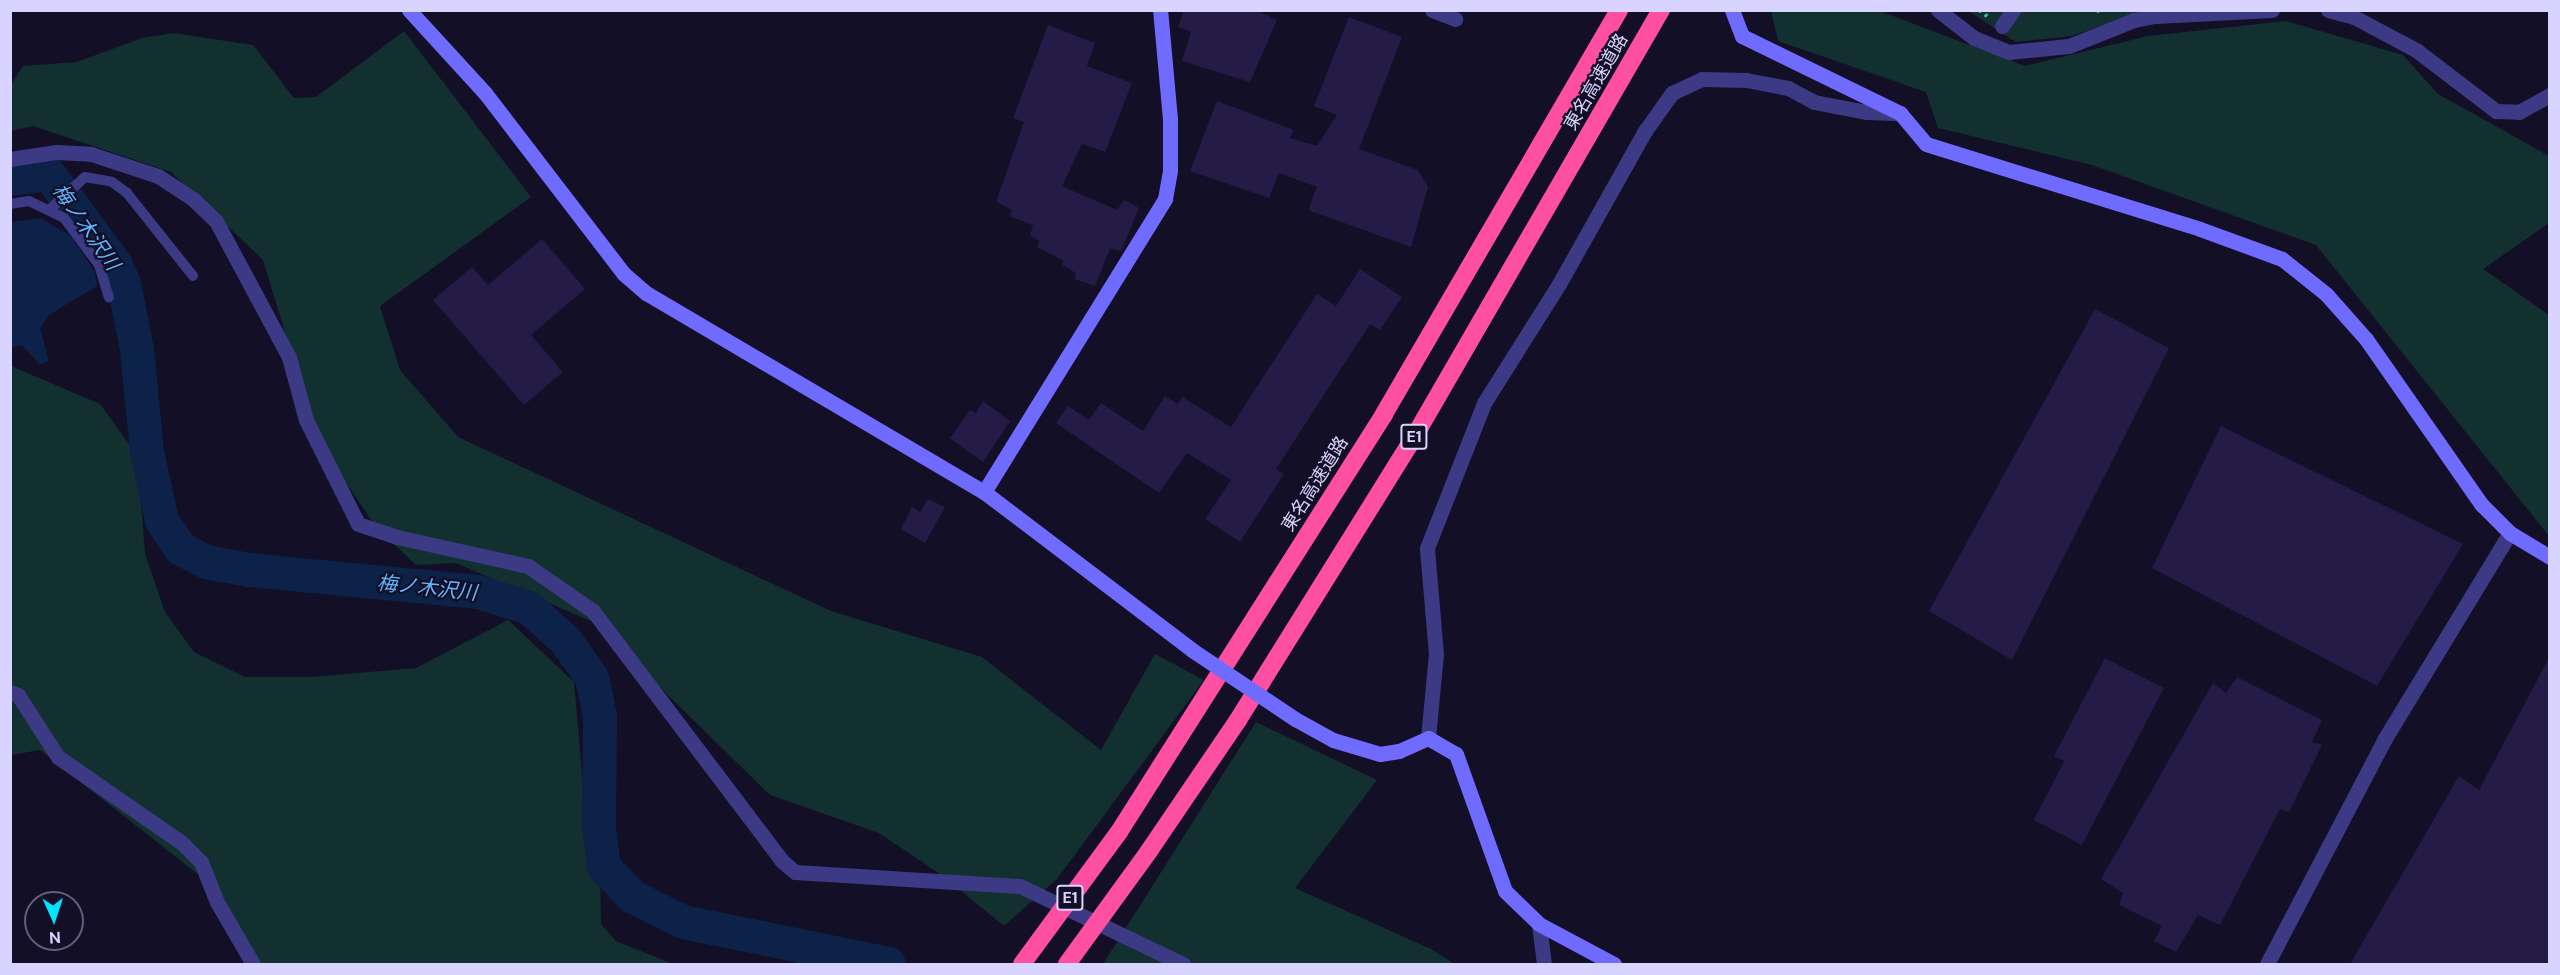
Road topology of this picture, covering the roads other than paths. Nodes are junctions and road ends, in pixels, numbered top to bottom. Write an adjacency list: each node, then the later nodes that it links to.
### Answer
1 (409, 10): 23 (street)
2 (1160, 10): 23 (street)
3 (1432, 10): 12 (street)
4 (1619, 10): 30 (highway, 東名高速道路 / E1, bridge)
5 (1661, 10): 31 (highway, 東名高速道路 / E1, bridge)
6 (1732, 10): 15 (street)
7 (1938, 10): 11 (street)
8 (2013, 10): 13 (street)
9 (2272, 10): 11 (street)
10 (2328, 10): 14 (street)
11 (2260, 11)
12 (1455, 19)
13 (2002, 26)
14 (2550, 95)
15 (1900, 113): 24 (street); 27 (street)
16 (91, 154): 17 (street); 18 (lane); 32 (street)
17 (10, 159)
18 (92, 177): 20 (lane); 21 (lane)
19 (10, 204): 20 (lane)
20 (50, 209): 22 (lane)
21 (193, 276)
22 (109, 297)
23 (984, 492): 27 (street, bridge)
24 (2510, 533): 25 (street); 35 (street)
25 (2550, 556)
26 (10, 692): 29 (street)
27 (1428, 738): 28 (street)
28 (1539, 924): 33 (street); 34 (street)
29 (253, 964)
30 (1022, 964)
31 (1067, 964)
32 (1184, 964)
33 (1544, 964)
34 (1614, 964)
35 (2267, 964)

